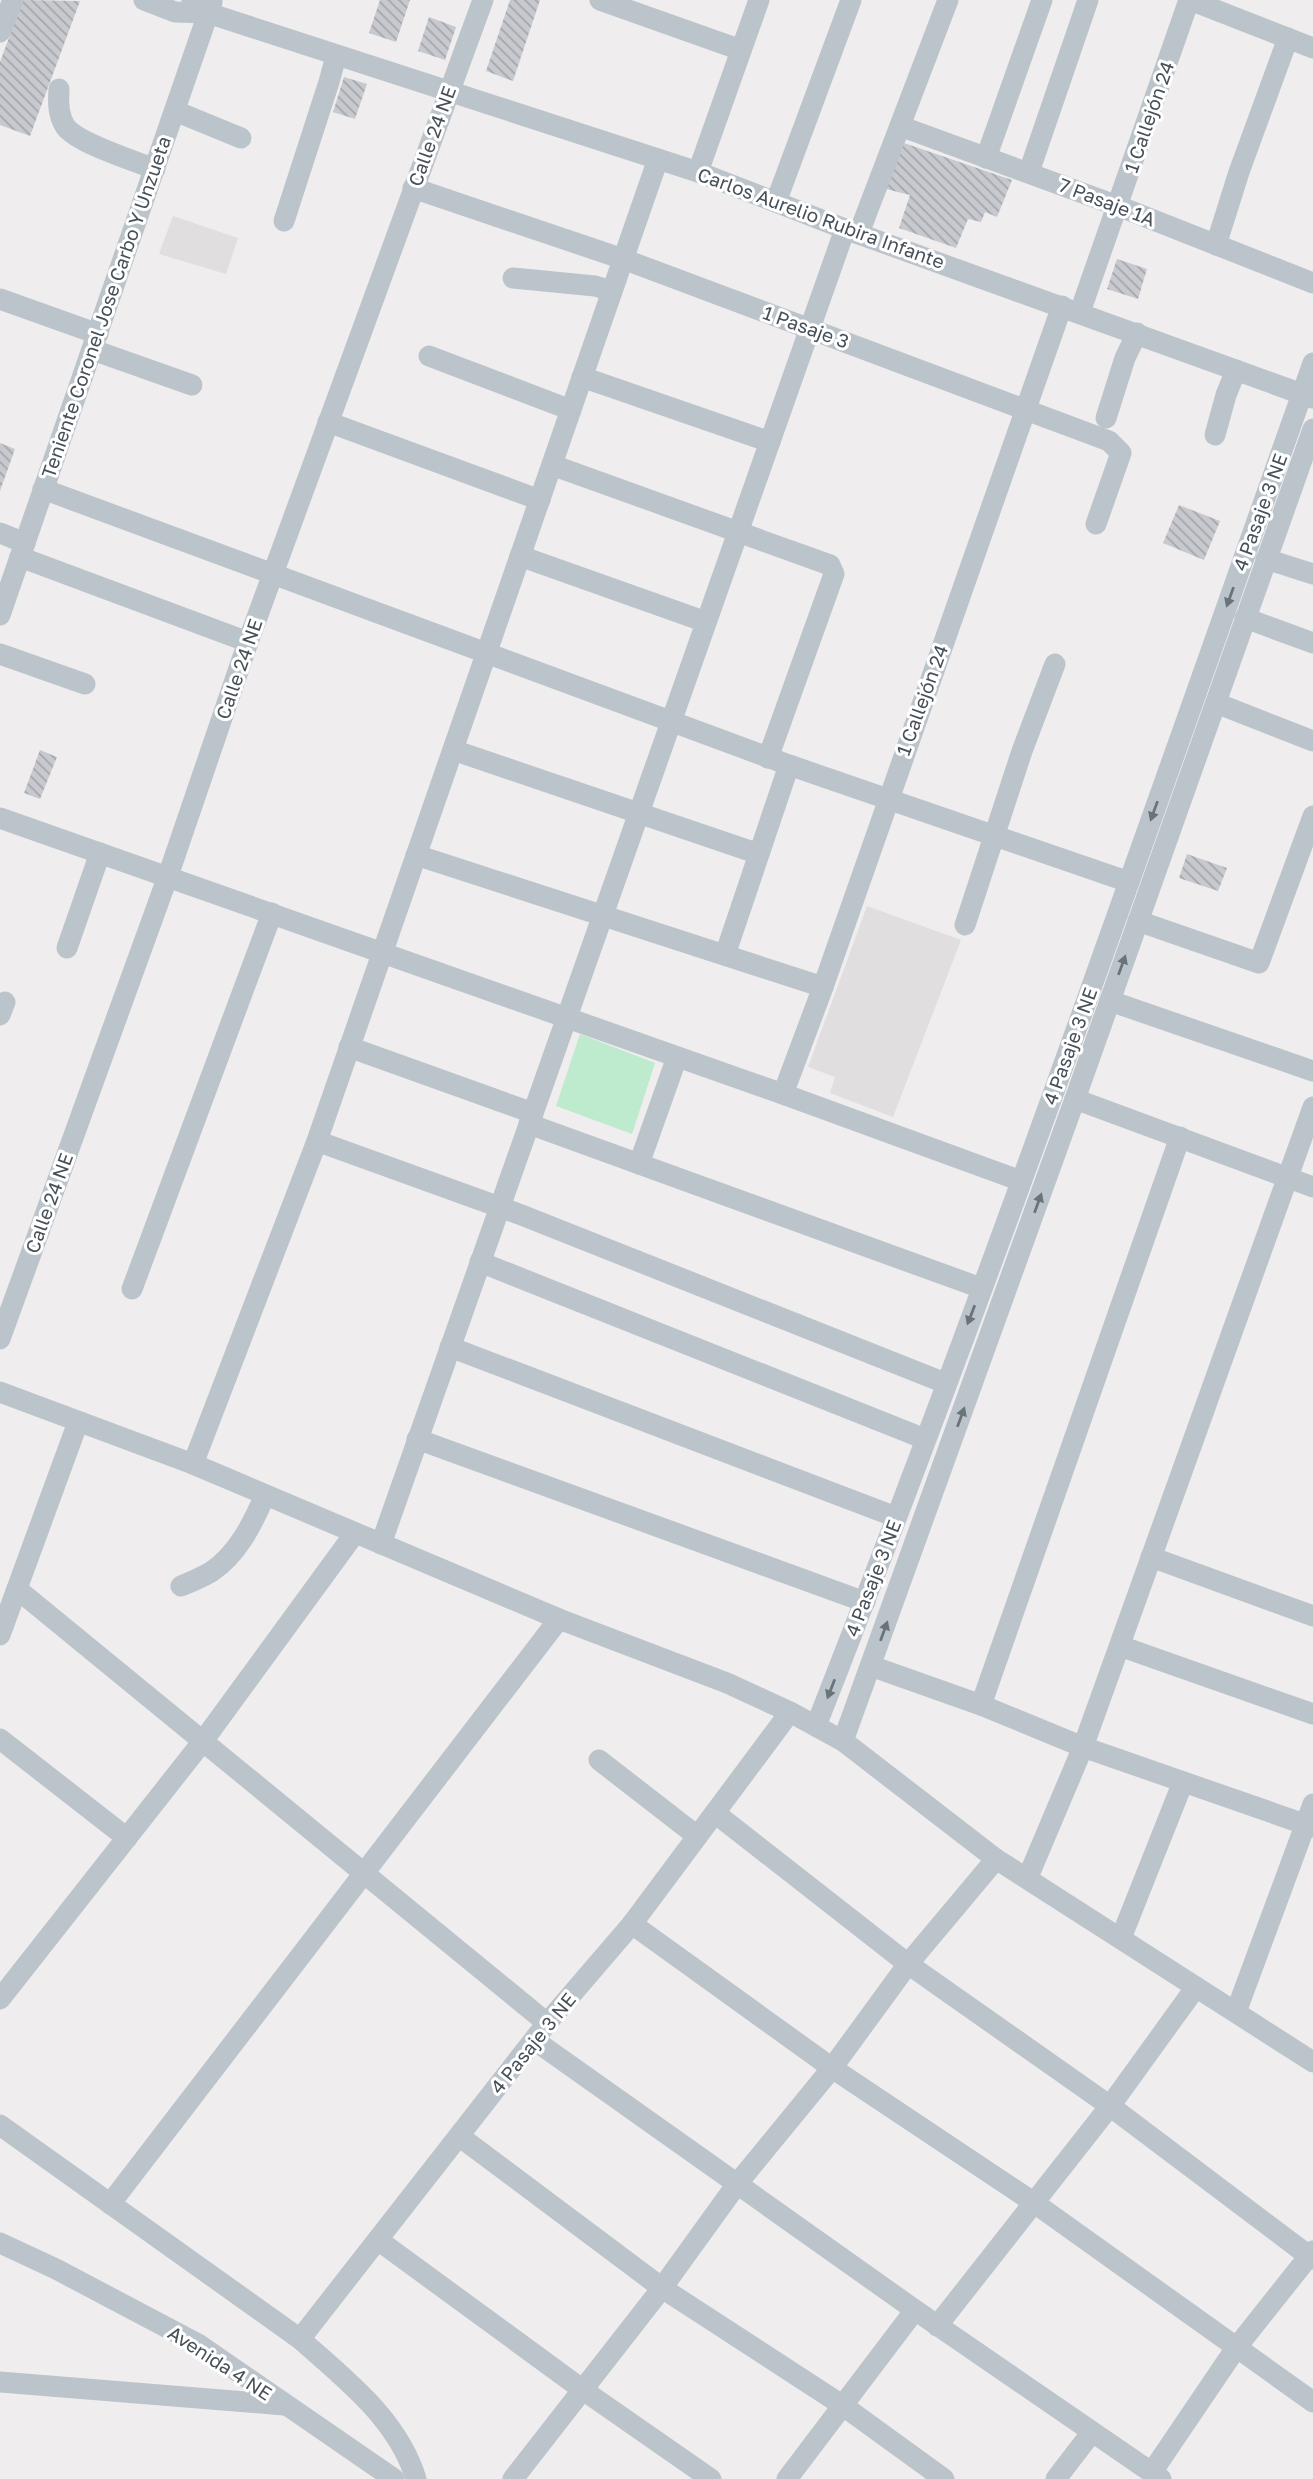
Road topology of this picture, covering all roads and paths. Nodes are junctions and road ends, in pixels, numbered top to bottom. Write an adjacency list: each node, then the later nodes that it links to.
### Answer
1 (13, 0): 12 (street)
2 (144, 0): 11 (street)
3 (483, 0): 18 (street, Calle 24 NE)
4 (600, 0): 15 (street)
5 (760, 0): 15 (street)
6 (851, 0): 28 (street)
7 (948, 0): 20 (street)
8 (1042, 0): 22 (street)
9 (1088, 0): 26 (street)
10 (1189, 0): 13 (street); 29 (street, 1 Callejón 24)
11 (204, 4): 16 (street, Carlos Aurelio Rubira Infante); 19 (street, Teniente Coronel Jose Carbo Y Unzueta)
12 (0, 32)
13 (1288, 38): 14 (street); 32 (street)
14 (1313, 48)
15 (741, 50): 25 (street)
16 (336, 56): 18 (street, Carlos Aurelio Rubira Infante); 30 (street)
17 (59, 89): 24 (street)
18 (448, 91): 23 (street, Carlos Aurelio Rubira Infante); 27 (street, Calle 24 NE)
19 (174, 111): 21 (street); 24 (street, Teniente Coronel Jose Carbo Y Unzueta)
20 (900, 126): 22 (street, 7 Pasaje 1A); 31 (street)
21 (241, 138)
22 (986, 158): 26 (street, 7 Pasaje 1A)
23 (658, 159): 25 (street, Carlos Aurelio Rubira Infante); 33 (street)
24 (155, 169): 41 (street, Teniente Coronel Jose Carbo Y Unzueta)
25 (698, 172): 28 (street, Carlos Aurelio Rubira Infante)
26 (1029, 172): 29 (street, 7 Pasaje 1A)
27 (413, 188): 33 (street, 1 Pasaje 3); 51 (street, Calle 24 NE)
28 (776, 202): 31 (street, Carlos Aurelio Rubira Infante)
29 (1118, 206): 32 (street, 7 Pasaje 1A); 38 (street, 1 Callejón 24)
30 (284, 221)
31 (852, 231): 38 (street, Carlos Aurelio Rubira Infante); 39 (street)
32 (1216, 245): 35 (street, 7 Pasaje 1A)
33 (623, 258): 36 (street); 39 (street, 1 Pasaje 3)
34 (513, 278): 36 (street)
35 (1313, 283)
36 (612, 290): 45 (street)
37 (0, 299): 41 (street)
38 (1071, 309): 40 (street, Carlos Aurelio Rubira Infante); 48 (street, 1 Callejón 24)
39 (810, 328): 48 (street, 1 Pasaje 3); 54 (street)
40 (1137, 333): 44 (street, Carlos Aurelio Rubira Infante); 50 (street)
41 (95, 342): 46 (street); 56 (street, Teniente Coronel Jose Carbo Y Unzueta)
42 (429, 356): 49 (street)
43 (1313, 363): 47 (street, 4 Pasaje 3 NE)
44 (1236, 370): 47 (street, Carlos Aurelio Rubira Infante); 53 (street)
45 (582, 377): 49 (street); 54 (street)
46 (192, 385)
47 (1308, 396): 90 (street, 4 Pasaje 3 NE, one-way to 90)
48 (1026, 409): 58 (street, 1 Pasaje 3); 81 (street, 1 Callejón 24)
49 (571, 410): 55 (street)
50 (1106, 418)
51 (328, 422): 57 (street); 64 (street, Calle 24 NE)
52 (1312, 434): 63 (street, 4 Pasaje 3 NE)
53 (1215, 435)
54 (770, 442): 59 (street)
55 (552, 465): 57 (street); 59 (street)
56 (43, 489): 61 (street, Teniente Coronel Jose Carbo Y Unzueta); 64 (street)
57 (540, 499): 62 (street)
58 (1096, 524)
59 (739, 530): 68 (street); 79 (street)
60 (0, 533): 61 (street)
61 (23, 550): 66 (street, Teniente Coronel Jose Carbo Y Unzueta); 69 (street)
62 (520, 556): 68 (street); 72 (street)
63 (1266, 559): 65 (street); 67 (street, 4 Pasaje 3 NE)
64 (272, 575): 69 (street, Calle 24 NE); 72 (street)
65 (1313, 575)
66 (0, 615)
67 (1245, 618): 70 (street); 75 (street, 4 Pasaje 3 NE)
68 (706, 622): 76 (street)
69 (248, 642): 89 (street, Calle 24 NE)
70 (1313, 643)
71 (0, 654): 74 (street)
72 (486, 654): 76 (street); 78 (street)
73 (1055, 664): 85 (street)
74 (85, 684)
75 (1216, 704): 77 (street); 93 (street, 4 Pasaje 3 NE)
76 (671, 722): 79 (street); 82 (street)
77 (1313, 741)
78 (453, 750): 82 (street); 88 (street)
79 (768, 758): 80 (street)
80 (789, 765): 81 (street); 87 (street)
81 (887, 799): 85 (street); 98 (street, 1 Callejón 24)
82 (639, 813): 87 (street); 92 (street)
83 (1313, 816): 93 (street)
84 (0, 818): 86 (street)
85 (995, 836): 90 (street); 94 (street)
86 (100, 853): 89 (street); 95 (street)
87 (759, 854): 97 (street)
88 (416, 855): 92 (street); 96 (street)
89 (168, 876): 91 (street); 118 (street, Calle 24 NE)
90 (1129, 882): 112 (street, 4 Pasaje 3 NE)
91 (272, 914): 96 (street); 117 (street)
92 (603, 915): 97 (street); 100 (street)
93 (1138, 921): 99 (street, 4 Pasaje 3 NE, one-way to 93)
94 (965, 925)
95 (67, 948)
96 (383, 953): 100 (street); 101 (street)
97 (724, 955): 98 (street)
98 (823, 986): 104 (street, 1 Callejón 24)
99 (1110, 1001): 103 (street); 105 (street, 4 Pasaje 3 NE)
100 (566, 1019): 102 (street); 107 (street)
101 (349, 1047): 107 (street); 109 (street)
102 (677, 1057): 104 (street); 110 (street)
103 (1313, 1071)
104 (783, 1094): 112 (street)
105 (1075, 1099): 108 (street); 138 (street, 4 Pasaje 3 NE, one-way to 105)
106 (1313, 1107): 111 (street)
107 (531, 1119): 110 (street); 114 (street)
108 (1180, 1137): 111 (street); 139 (street)
109 (317, 1141): 114 (street); 125 (street)
110 (639, 1164): 116 (street)
111 (1287, 1178): 113 (street); 130 (street)
112 (1021, 1181): 116 (street, 4 Pasaje 3 NE)
113 (1313, 1187)
114 (500, 1207): 115 (street); 120 (street)
115 (480, 1262): 119 (street); 124 (street)
116 (981, 1288): 120 (street, 4 Pasaje 3 NE, one-way to 120)
117 (132, 1289)
118 (0, 1339)
119 (450, 1347): 123 (street); 127 (street)
120 (945, 1383): 124 (street, 4 Pasaje 3 NE)
121 (0, 1392): 122 (street)
122 (78, 1422): 125 (street); 132 (street)
123 (417, 1439): 129 (street); 133 (street)
124 (925, 1439): 127 (street, 4 Pasaje 3 NE)
125 (193, 1464): 126 (street)
126 (265, 1495): 128 (street); 131 (street)
127 (896, 1517): 133 (street, 4 Pasaje 3 NE)
128 (355, 1534): 129 (street); 144 (street)
129 (381, 1545): 135 (street)
130 (1151, 1557): 134 (street); 137 (street)
131 (181, 1586)
132 (17, 1589): 136 (street); 144 (street)
133 (865, 1602): 142 (street, 4 Pasaje 3 NE, one-way to 142)
134 (1313, 1616)
135 (559, 1619): 140 (street); 154 (street)
136 (0, 1635)
137 (1120, 1646): 141 (street); 146 (street)
138 (871, 1666): 139 (street); 145 (street, 4 Pasaje 3 NE)
139 (981, 1705): 146 (street)
140 (790, 1712): 142 (street); 149 (street, 4 Pasaje 3 NE)
141 (1313, 1714)
142 (816, 1726): 145 (street)
143 (0, 1739): 152 (street)
144 (203, 1741): 152 (street); 154 (street)
145 (843, 1741): 153 (street)
146 (1083, 1747): 148 (street); 155 (street)
147 (599, 1760): 151 (street)
148 (1183, 1782): 150 (street); 157 (street)
149 (715, 1813): 151 (street, 4 Pasaje 3 NE); 158 (street)
150 (1311, 1818): 161 (street)
151 (697, 1836): 156 (street, 4 Pasaje 3 NE)
152 (127, 1838): 160 (street)
153 (996, 1859): 155 (street); 158 (street)
154 (365, 1874): 162 (street); 170 (street)
155 (1028, 1877): 157 (street)
156 (632, 1924): 162 (street, 4 Pasaje 3 NE); 164 (street)
157 (1121, 1938): 159 (street)
158 (908, 1964): 164 (street); 165 (street)
159 (1196, 1987): 161 (street); 165 (street)
160 (0, 1999)
161 (1236, 2012): 163 (street)
162 (541, 2032): 167 (street, 4 Pasaje 3 NE); 168 (street)
163 (1313, 2062)
164 (832, 2068): 168 (street); 169 (street)
165 (1110, 2106): 169 (street); 173 (street)
166 (0, 2125): 170 (street)
167 (459, 2136): 171 (street, 4 Pasaje 3 NE); 174 (street)
168 (737, 2184): 174 (street); 175 (street)
169 (1033, 2202): 176 (street); 178 (street)
170 (110, 2204): 177 (street)
171 (378, 2240): 177 (street, 4 Pasaje 3 NE); 180 (street)
172 (0, 2243): 182 (street, Avenida 4 NE)
173 (1312, 2255): 178 (street)
174 (662, 2288): 180 (street); 183 (street)
175 (915, 2310): 176 (street); 183 (street)
176 (937, 2326): 184 (street)
177 (300, 2339): 187 (street)
178 (1236, 2348): 181 (street); 185 (street)
179 (0, 2382): 182 (street)
180 (583, 2390): 188 (street); 189 (street)
181 (1313, 2402)
182 (284, 2405): 186 (street, Avenida 4 NE)
183 (842, 2405): 190 (street); 191 (street)
184 (1092, 2432): 185 (street); 192 (street)
185 (1157, 2476)
186 (394, 2479)
187 (416, 2479)
188 (513, 2479)
189 (711, 2479)
190 (787, 2479)
191 (944, 2479)
192 (1056, 2479)

